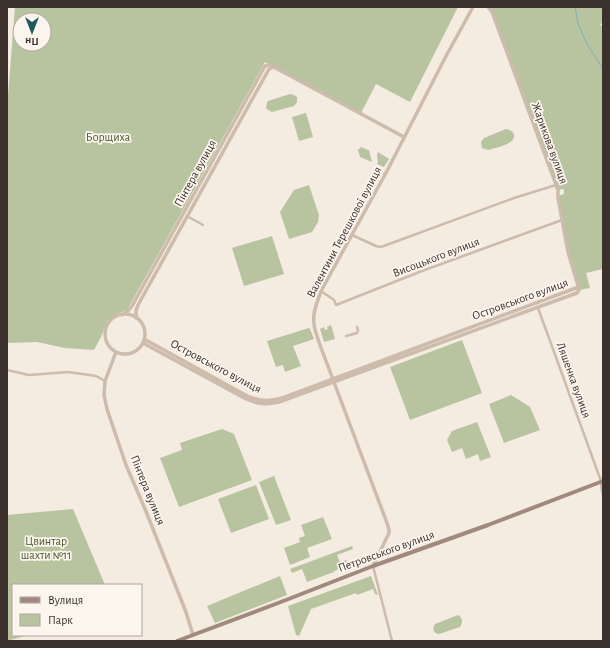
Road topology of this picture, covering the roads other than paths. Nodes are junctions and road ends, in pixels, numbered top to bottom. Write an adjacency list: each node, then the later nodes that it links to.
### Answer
1 (473, 7): 3 (street, Валентини Терешкової вулиця)
2 (488, 7): 4 (street, Жарикова вулиця)
3 (404, 137): 5 (street, Пінтера вулиця); 9 (street, Валентини Терешкової вулиця)
4 (556, 185): 7 (street, Жарикова вулиця); 9 (street)
5 (199, 190): 6 (street, Пінтера вулиця); 13 (street, Пінтера вулиця)
6 (187, 216): 8 (street); 14 (street, Пінтера вулиця)
7 (562, 220): 10 (street, Жарикова вулиця); 11 (street, Висоцького вулиця)
8 (203, 225)
9 (352, 236): 11 (street, Валентини Терешкової вулиця)
10 (579, 290): 12 (street, Островського вулиця); 21 (street, Островського вулиця)
11 (321, 291): 21 (street, Валентини Терешкової вулиця)
12 (538, 308): 21 (street, Островського вулиця); 22 (street, Ляшенка вулиця)
13 (122, 315): 14 (street); 18 (street)
14 (136, 318): 17 (street)
15 (357, 326): 16 (street)
16 (346, 336)
17 (143, 341): 18 (street); 21 (street, Островського вулиця)
18 (116, 352): 20 (street, Пінтера вулиця)
19 (7, 370): 20 (street)
20 (105, 381): 25 (street, Пінтера вулиця)
21 (334, 381): 24 (street, Валентини Терешкової вулиця)
22 (602, 481): 23 (street); 24 (main road, Петровського вулиця)
23 (603, 494)
24 (373, 566): 25 (main road, Петровського вулиця); 28 (street)
25 (191, 636): 26 (main road, Петровського вулиця); 27 (street)
26 (177, 641)
27 (192, 641)
28 (392, 641)

